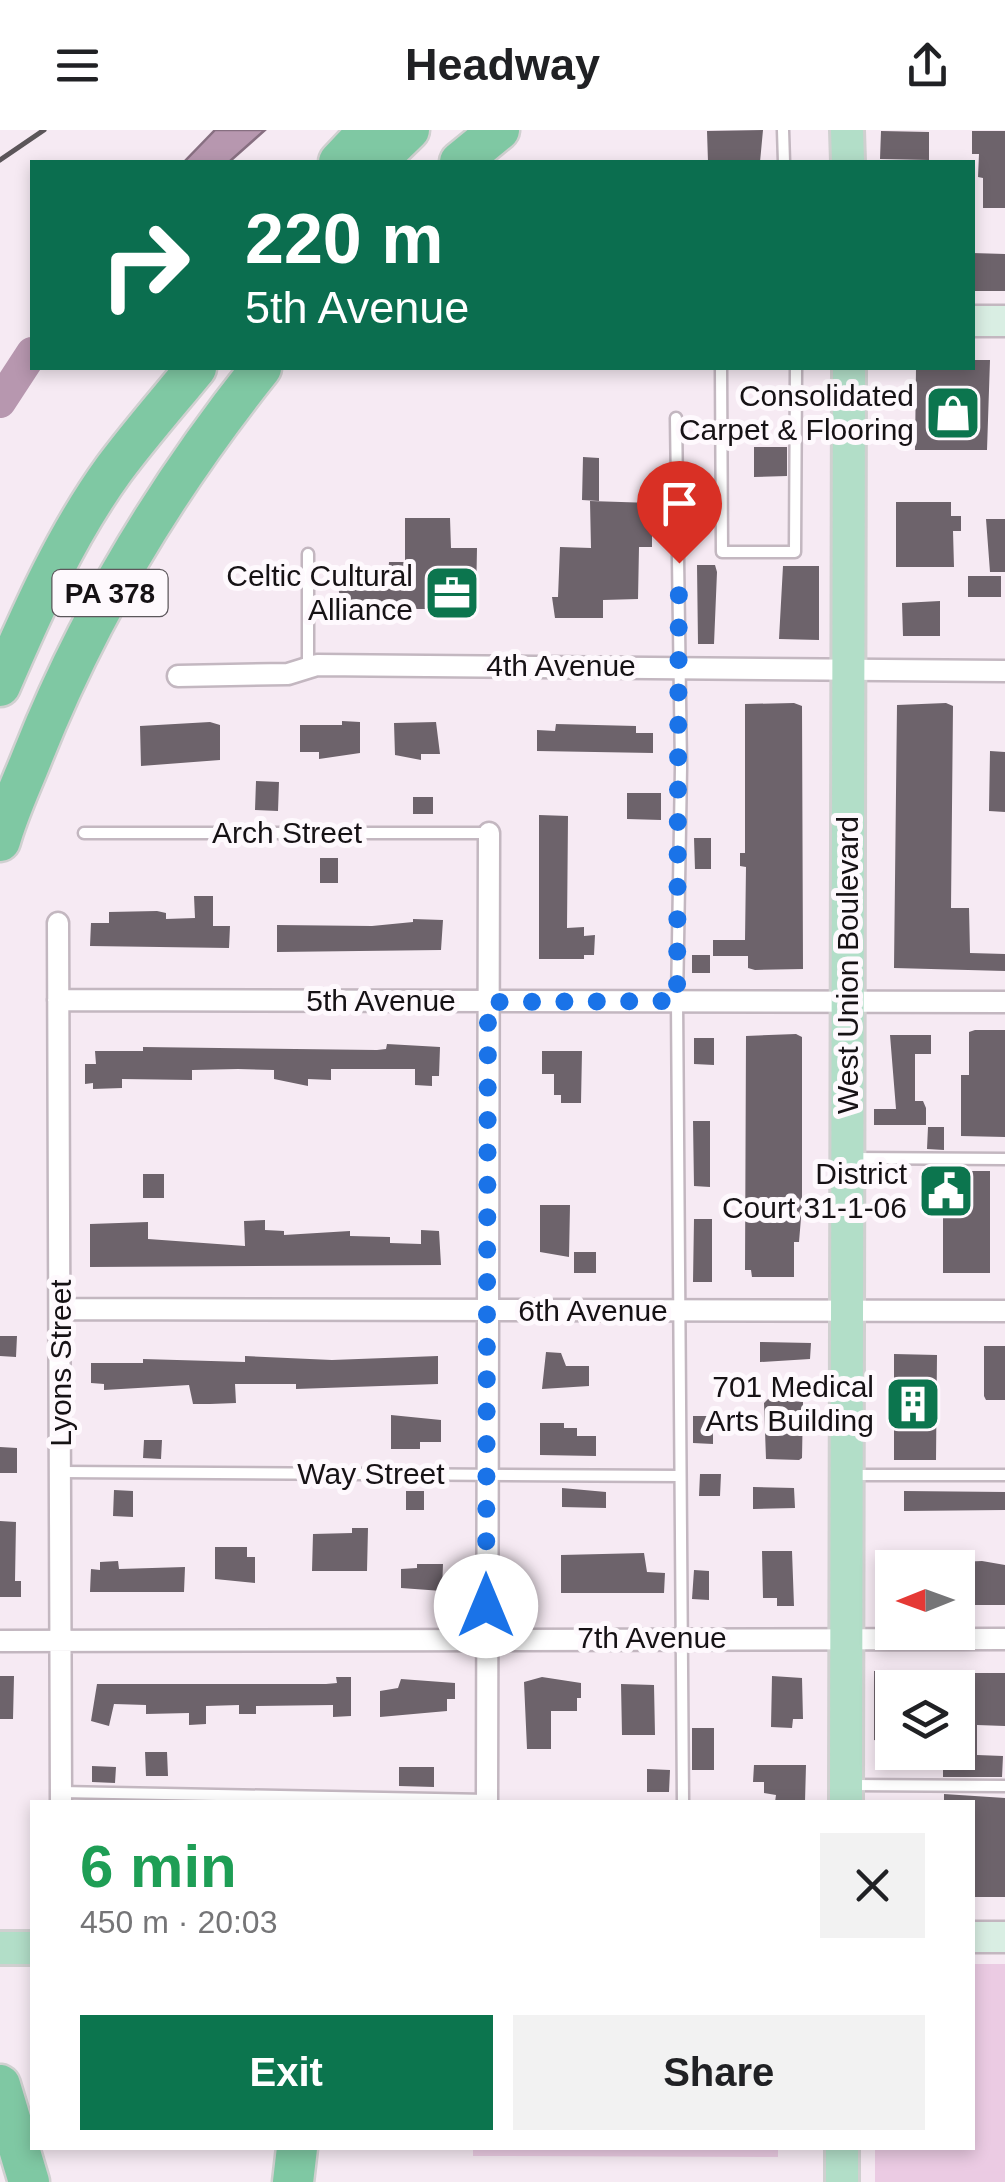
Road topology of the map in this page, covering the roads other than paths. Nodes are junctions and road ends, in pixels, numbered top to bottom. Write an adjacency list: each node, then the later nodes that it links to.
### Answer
1 (369, 130): 6 (highway)
2 (409, 130): 7 (highway)
3 (500, 130): 8 (highway)
4 (783, 130): 9 (lane)
5 (847, 130): 10 (main road)
6 (342, 160)
7 (378, 160)
8 (462, 160)
9 (784, 160)
10 (848, 160)
11 (975, 322): 12 (main road)
12 (1005, 322)
13 (179, 370): 20 (highway)
14 (194, 370): 20 (highway, PA 378)
15 (259, 370): 32 (highway, PA 378)
16 (722, 370): 17 (lane)
17 (796, 370)
18 (849, 370): 25 (main road, West Union Boulevard)
19 (676, 418): 23 (lane)
20 (113, 471): 22 (highway, PA 378)
21 (308, 554): 24 (lane)
22 (26, 627): 27 (highway); 29 (highway, PA 378)
23 (679, 667): 24 (street, 4th Avenue); 25 (street, 4th Avenue); 35 (lane)
24 (308, 668): 28 (street, 4th Avenue)
25 (849, 670): 26 (street, 4th Avenue); 36 (main road, West Union Boulevard)
26 (1005, 671)
27 (0, 676)
28 (178, 676)
29 (0, 686)
30 (84, 833): 31 (lane, Arch Street)
31 (488, 833): 37 (street)
32 (0, 841)
33 (58, 923): 34 (street, Lyons Street)
34 (58, 1000): 37 (street, 5th Avenue); 41 (street, Lyons Street)
35 (677, 1001): 36 (street, 5th Avenue); 37 (street, 5th Avenue); 43 (lane)
36 (848, 1001): 38 (street, 5th Avenue); 39 (main road, West Union Boulevard)
37 (488, 1002): 42 (street)
38 (1005, 1002)
39 (848, 1158): 40 (lane); 44 (main road, West Union Boulevard)
40 (1005, 1159)
41 (61, 1309): 42 (street, 6th Avenue); 46 (street, Lyons Street)
42 (488, 1311): 43 (street, 6th Avenue); 47 (street)
43 (680, 1311): 44 (street, 6th Avenue); 49 (lane)
44 (848, 1311): 45 (street, 6th Avenue); 50 (main road, West Union Boulevard)
45 (1005, 1311)
46 (61, 1472): 47 (lane, Way Street); 56 (street, Lyons Street)
47 (487, 1474): 49 (lane, Way Street); 53 (street)
48 (1005, 1474): 50 (lane)
49 (680, 1476): 51 (lane)
50 (847, 1476): 52 (main road, West Union Boulevard)
51 (682, 1637): 52 (street, 7th Avenue); 53 (street, 7th Avenue); 62 (lane)
52 (846, 1638): 54 (street, 7th Avenue); 58 (main road, West Union Boulevard)
53 (486, 1639): 56 (street, 7th Avenue); 61 (street)
54 (1005, 1639)
55 (0, 1640): 56 (street, 7th Avenue)
56 (60, 1640): 59 (street, Lyons Street)
57 (1005, 1786): 58 (lane)
58 (846, 1794)
59 (61, 1797): 60 (lane)
60 (380, 1800)
61 (487, 1800)
62 (683, 1800)
63 (975, 1937): 64 (main road)
64 (1005, 1937)
65 (0, 2085): 71 (highway)
66 (0, 2150): 70 (highway)
67 (297, 2150): 72 (highway)
68 (318, 2150): 73 (highway)
69 (842, 2150): 74 (main road)
70 (9, 2182)
71 (29, 2182)
72 (293, 2182)
73 (316, 2182)
74 (842, 2182)

